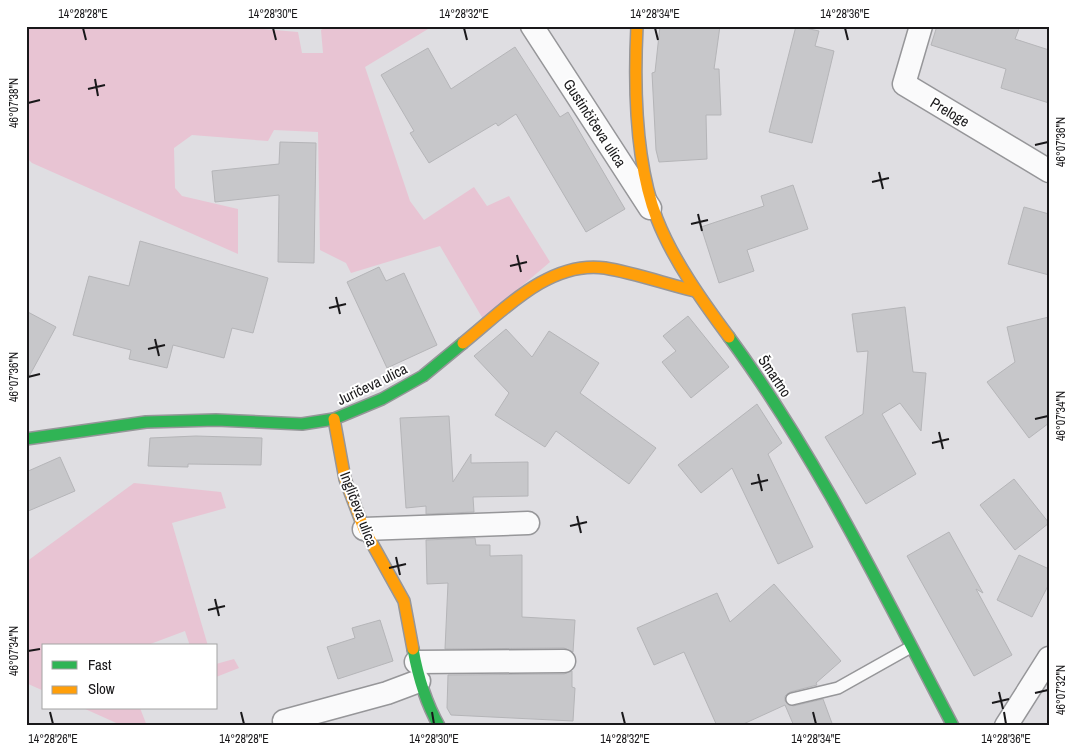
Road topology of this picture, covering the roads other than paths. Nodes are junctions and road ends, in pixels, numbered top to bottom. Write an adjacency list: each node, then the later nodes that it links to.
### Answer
1 (532, 26): 5 (street, Gustinčičeva ulica)
2 (637, 26): 5 (street, Šmartno)
3 (921, 26): 4 (street, Preloge)
4 (1049, 171)
5 (657, 219): 6 (street, Šmartno)
6 (695, 291): 7 (street, Juričeva ulica); 11 (street, Šmartno)
7 (334, 419): 8 (street, Juričeva ulica); 10 (street, Ingličeva ulica)
8 (26, 439)
9 (528, 523): 10 (street)
10 (364, 530): 14 (street, Ingličeva ulica)
11 (912, 647): 15 (lane); 18 (street, Šmartno)
12 (1049, 658): 19 (street)
13 (564, 662): 14 (street)
14 (417, 671): 16 (street); 17 (street, Ingličeva ulica)
15 (792, 699)
16 (284, 721)
17 (439, 726)
18 (953, 726)
19 (1006, 726)

